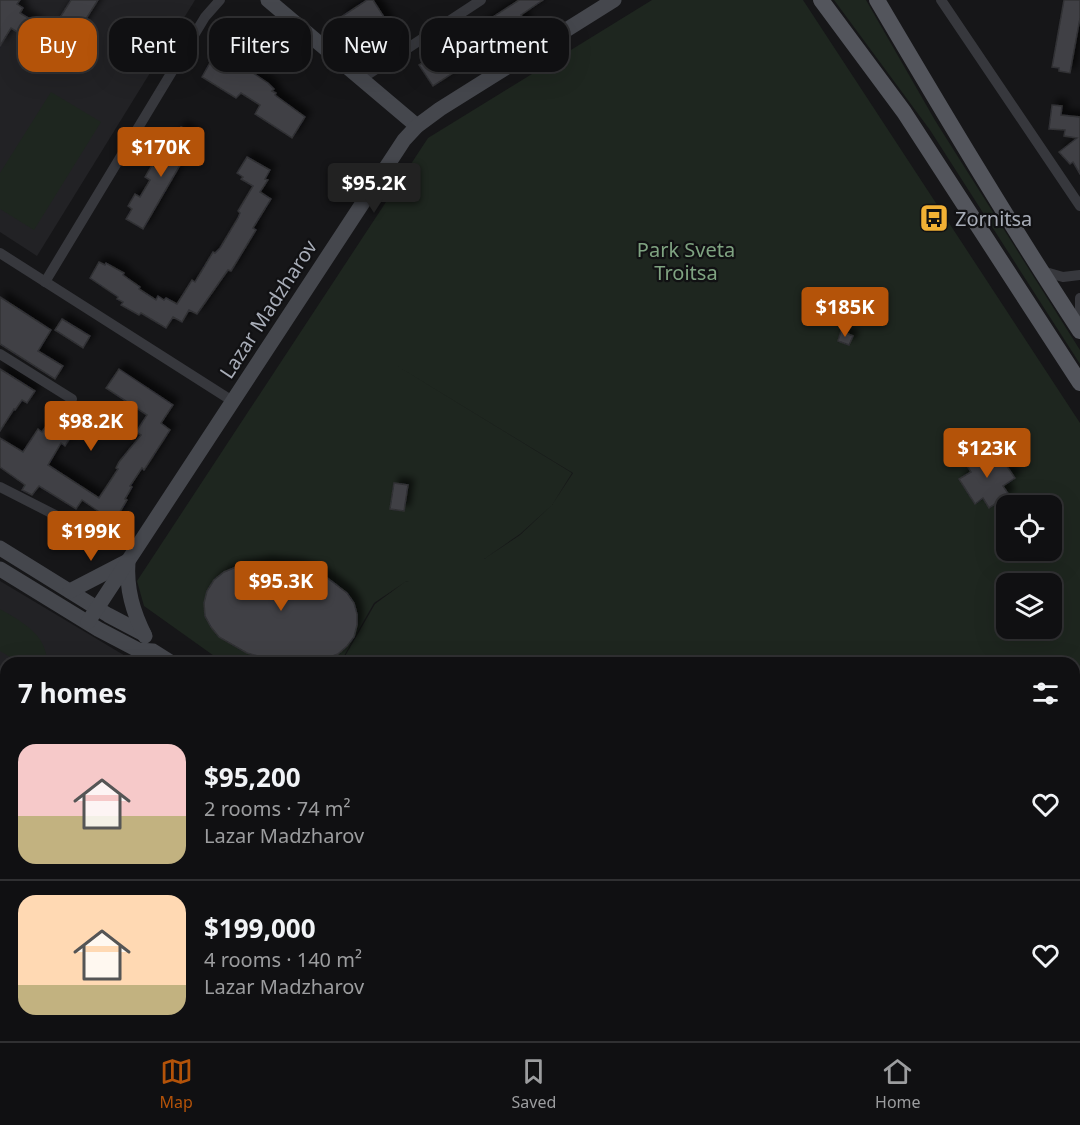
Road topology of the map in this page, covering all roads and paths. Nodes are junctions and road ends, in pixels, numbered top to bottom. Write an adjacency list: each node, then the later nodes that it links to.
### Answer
1 (220, 0): 14 (street)
2 (268, 0): 8 (main road)
3 (481, 0): 8 (street)
4 (614, 0): 9 (main road, Lazar Madzharov)
5 (821, 0): 18 (main road)
6 (877, 0): 12 (main road)
7 (941, 0): 10 (street)
8 (361, 79): 9 (main road)
9 (417, 126): 20 (main road, Lazar Madzharov)
10 (1080, 206)
11 (0, 253): 14 (street)
12 (1040, 271): 13 (street); 16 (main road)
13 (1080, 275)
14 (45, 282): 20 (street)
15 (1080, 298): 16 (street)
16 (1080, 331)
17 (0, 354): 19 (street)
18 (1080, 383)
19 (72, 399)
20 (234, 402): 24 (main road, Lazar Madzharov)
21 (0, 487): 22 (street)
22 (67, 521)
23 (0, 548): 26 (main road)
24 (128, 561): 26 (main road); 27 (main road, Lazar Madzharov); 29 (main road)
25 (0, 569): 28 (main road)
26 (70, 591): 27 (main road)
27 (98, 609): 28 (main road, Lazar Madzharov); 29 (main road)
28 (88, 622): 30 (main road)
29 (144, 634): 30 (main road)
30 (153, 651): 31 (main road)
31 (162, 657)

